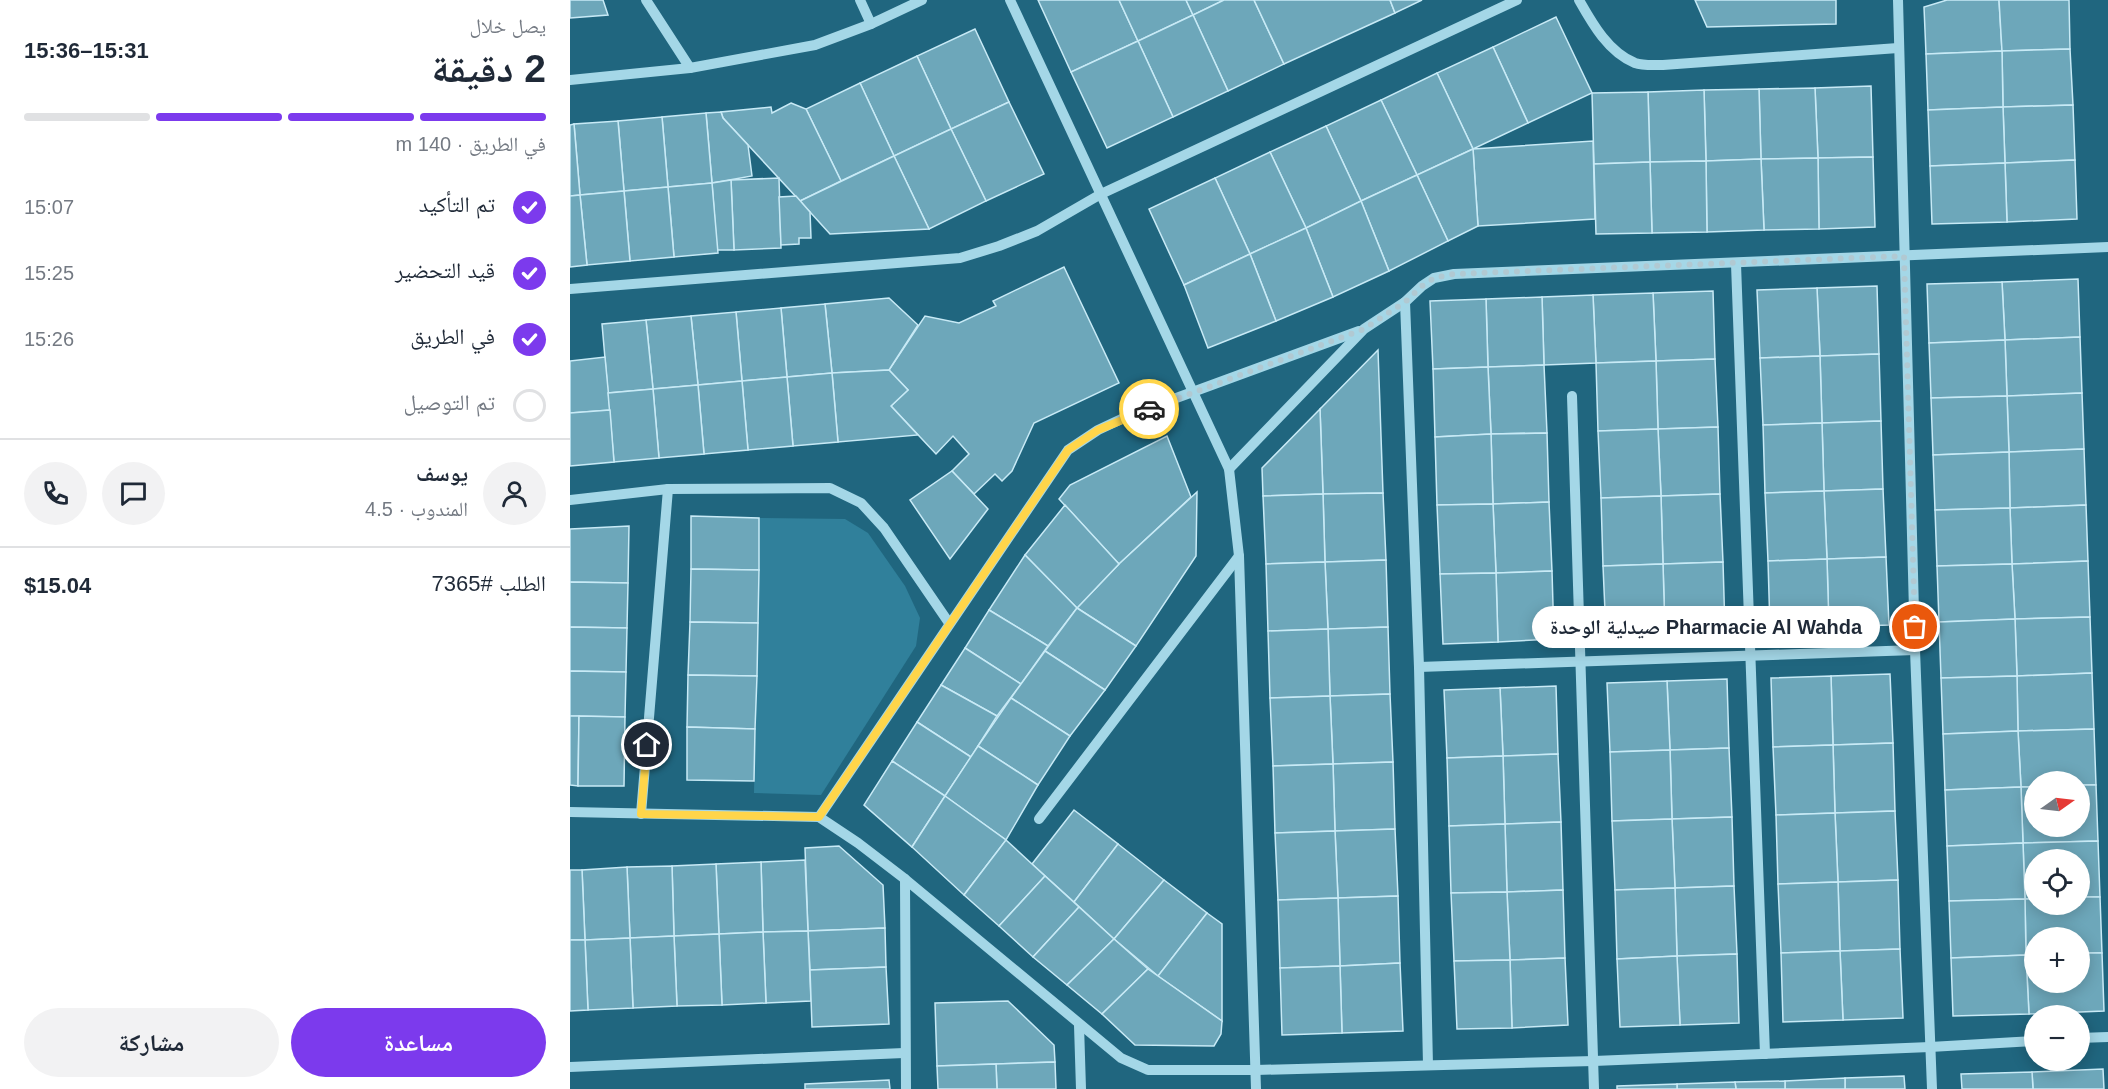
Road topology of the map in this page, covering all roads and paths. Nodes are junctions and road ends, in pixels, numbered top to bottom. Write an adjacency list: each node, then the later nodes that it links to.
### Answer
1 (646, 0): 10 (street)
2 (860, 0): 8 (street)
3 (922, 0): 8 (street)
4 (1010, 0): 12 (street)
5 (1517, 0): 12 (street)
6 (1579, 0): 9 (street)
7 (1898, 0): 9 (street)
8 (871, 24): 10 (street)
9 (1898, 48): 14 (street)
10 (690, 68): 11 (street)
11 (570, 80)
12 (1101, 194): 16 (street); 19 (street)
13 (2108, 247): 14 (street)
14 (1904, 256): 15 (street); 26 (street)
15 (1736, 264): 17 (street); 27 (street)
16 (570, 289)
17 (1405, 302): 18 (street); 29 (street)
18 (1364, 329): 19 (street); 21 (street)
19 (1194, 393): 21 (street); 25 (street)
20 (1572, 396): 28 (street)
21 (1229, 469): 24 (street)
22 (668, 489): 23 (street); 25 (street); 31 (street)
23 (570, 500)
24 (1239, 556): 33 (street); 45 (street)
25 (949, 623): 32 (street)
26 (1915, 650): 27 (street); 39 (street)
27 (1750, 654): 28 (street); 41 (street)
28 (1582, 662): 29 (street); 42 (street)
29 (1419, 667): 43 (street)
30 (570, 812): 31 (street)
31 (641, 814): 32 (street)
32 (819, 817): 34 (street)
33 (1039, 819)
34 (905, 879): 35 (street); 40 (street)
35 (1079, 1025): 45 (street); 47 (street)
36 (2108, 1036): 37 (street)
37 (2090, 1037)
38 (2024, 1042): 39 (street)
39 (1930, 1047): 41 (street); 50 (street)
40 (904, 1053): 44 (street); 46 (street)
41 (1765, 1054): 42 (street)
42 (1594, 1061): 43 (street); 49 (street)
43 (1428, 1065): 45 (street)
44 (570, 1067)
45 (1256, 1070): 48 (street)
46 (906, 1089)
47 (1081, 1089)
48 (1256, 1089)
49 (1594, 1089)
50 (1932, 1089)

